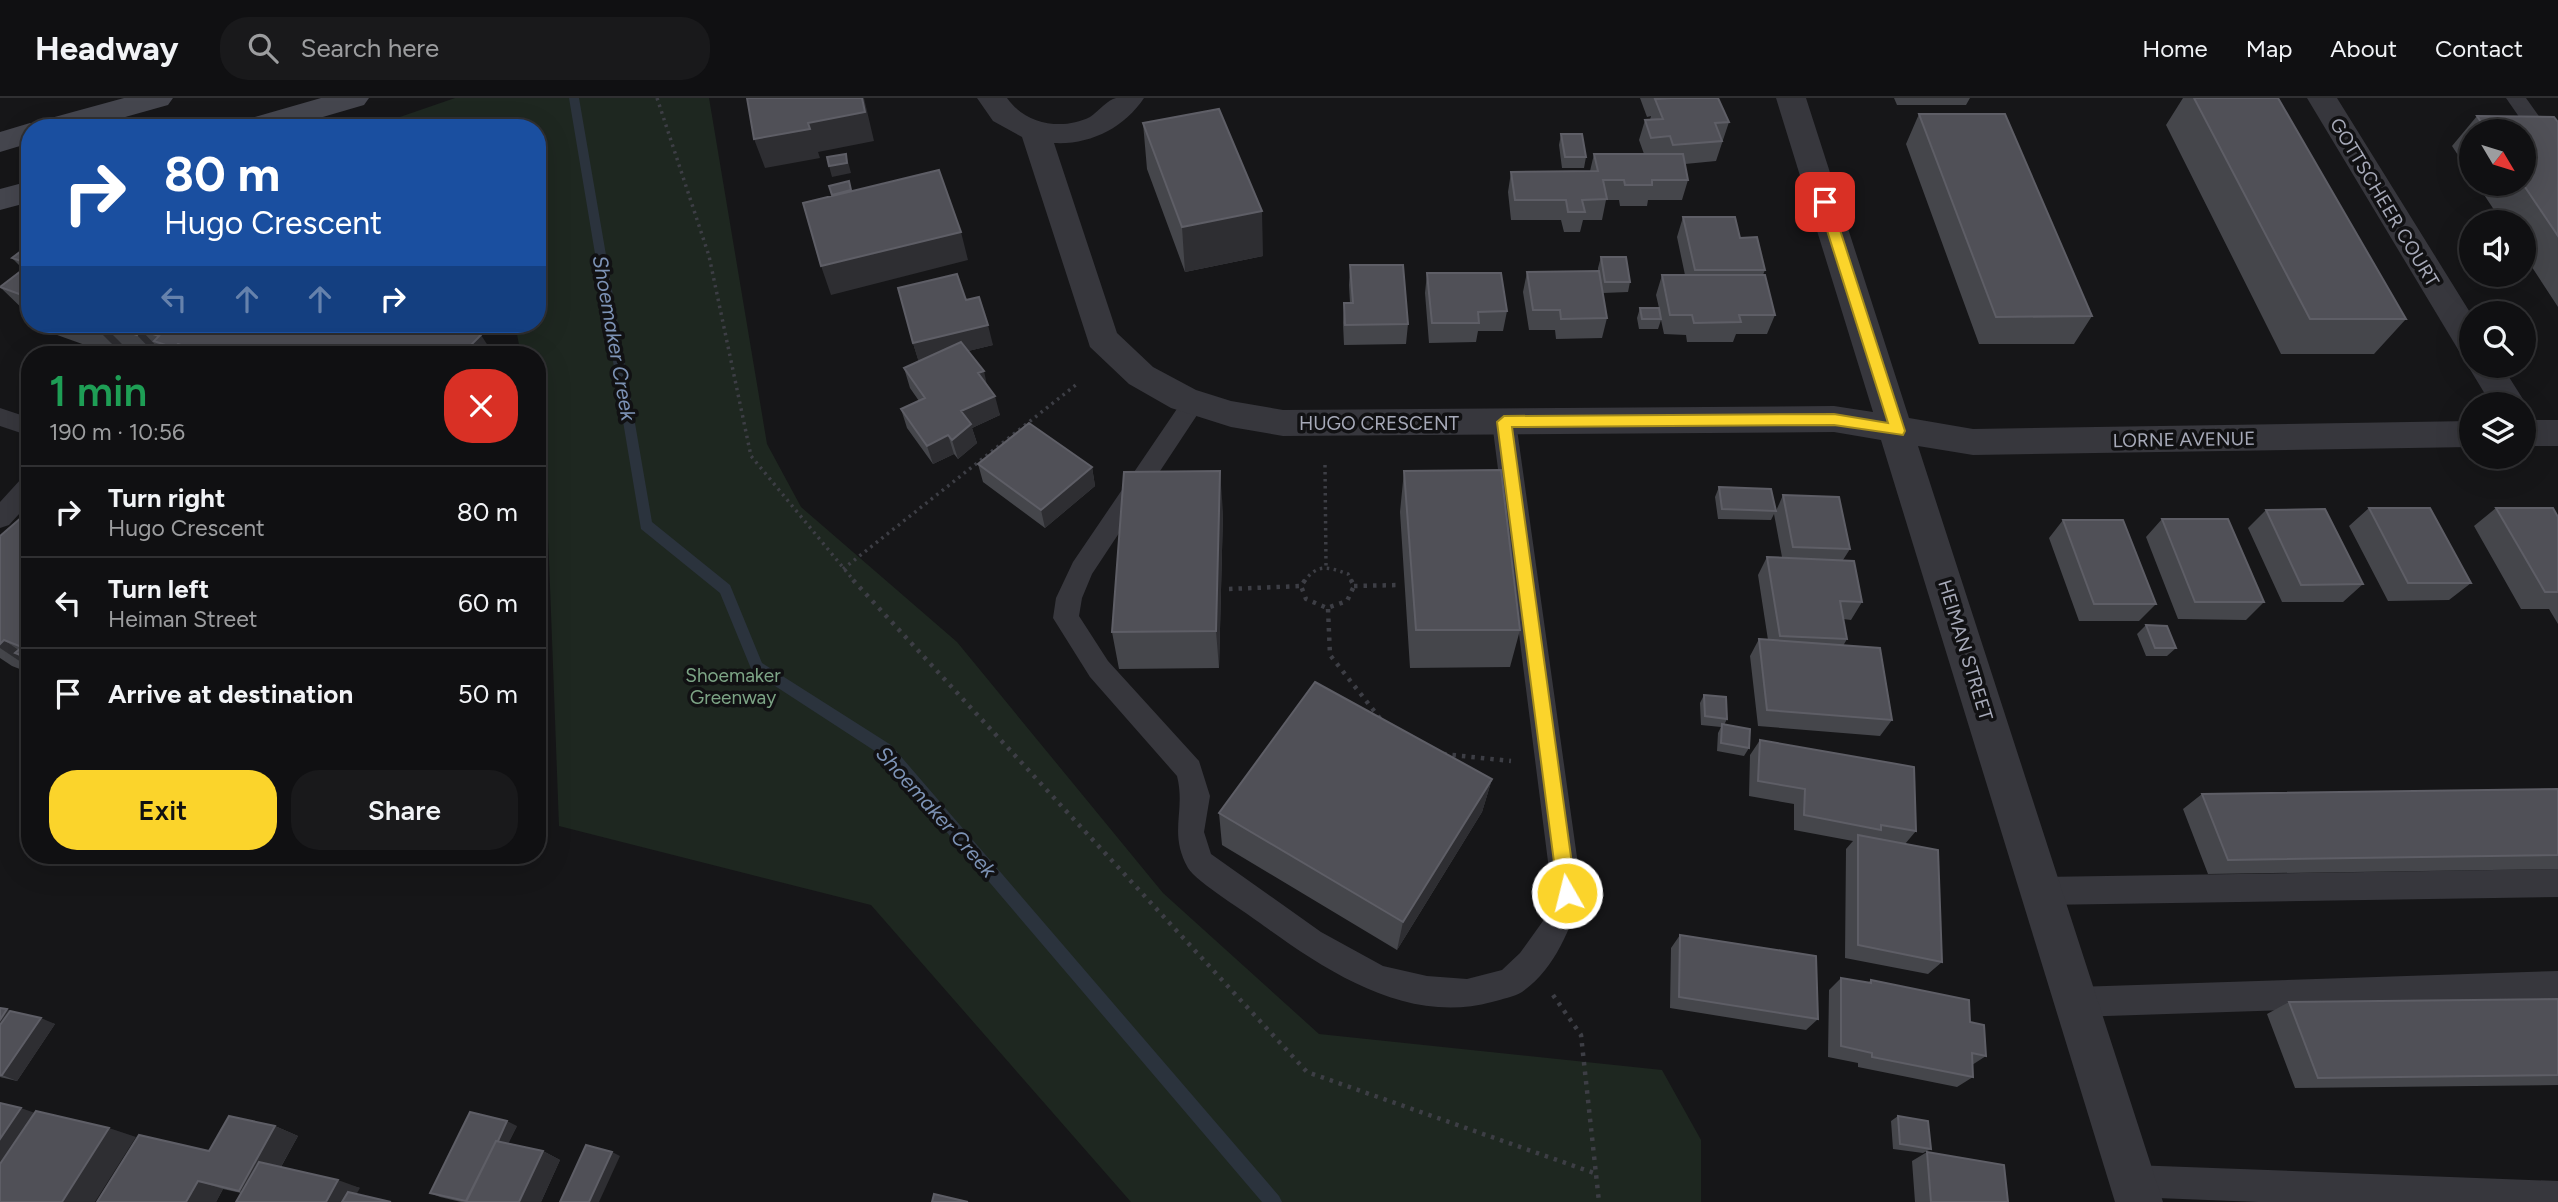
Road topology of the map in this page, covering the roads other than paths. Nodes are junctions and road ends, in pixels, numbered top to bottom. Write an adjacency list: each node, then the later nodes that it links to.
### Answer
1 (158, 98): 8 (main road)
2 (354, 98): 9 (main road)
3 (992, 98): 10 (street)
4 (1129, 98): 10 (street)
5 (1791, 98): 20 (street, HEIMAN STREET)
6 (2322, 98): 16 (street, GOTTSCHEER COURT)
7 (2516, 98): 13 (lane)
8 (82, 119)
9 (282, 119)
10 (1035, 131): 17 (street, HUGO CRESCENT)
11 (21, 136): 12 (main road)
12 (0, 142)
13 (2558, 159)
14 (21, 194): 15 (main road)
15 (0, 200)
16 (2459, 322)
17 (1192, 403): 19 (street, HUGO CRESCENT); 19 (lane)
18 (0, 417): 21 (lane)
19 (1504, 422): 20 (street, HUGO CRESCENT)
20 (1898, 431): 22 (street, LORNE AVENUE); 26 (street, HEIMAN STREET)
21 (20, 432)
22 (2459, 435)
23 (21, 496): 24 (lane)
24 (0, 518)
25 (2558, 883): 26 (lane)
26 (2042, 891): 28 (street, HEIMAN STREET)
27 (2558, 986): 28 (lane)
28 (2076, 1002): 29 (street, HEIMAN STREET)
29 (2136, 1192): 30 (lane)
30 (2558, 1198)

